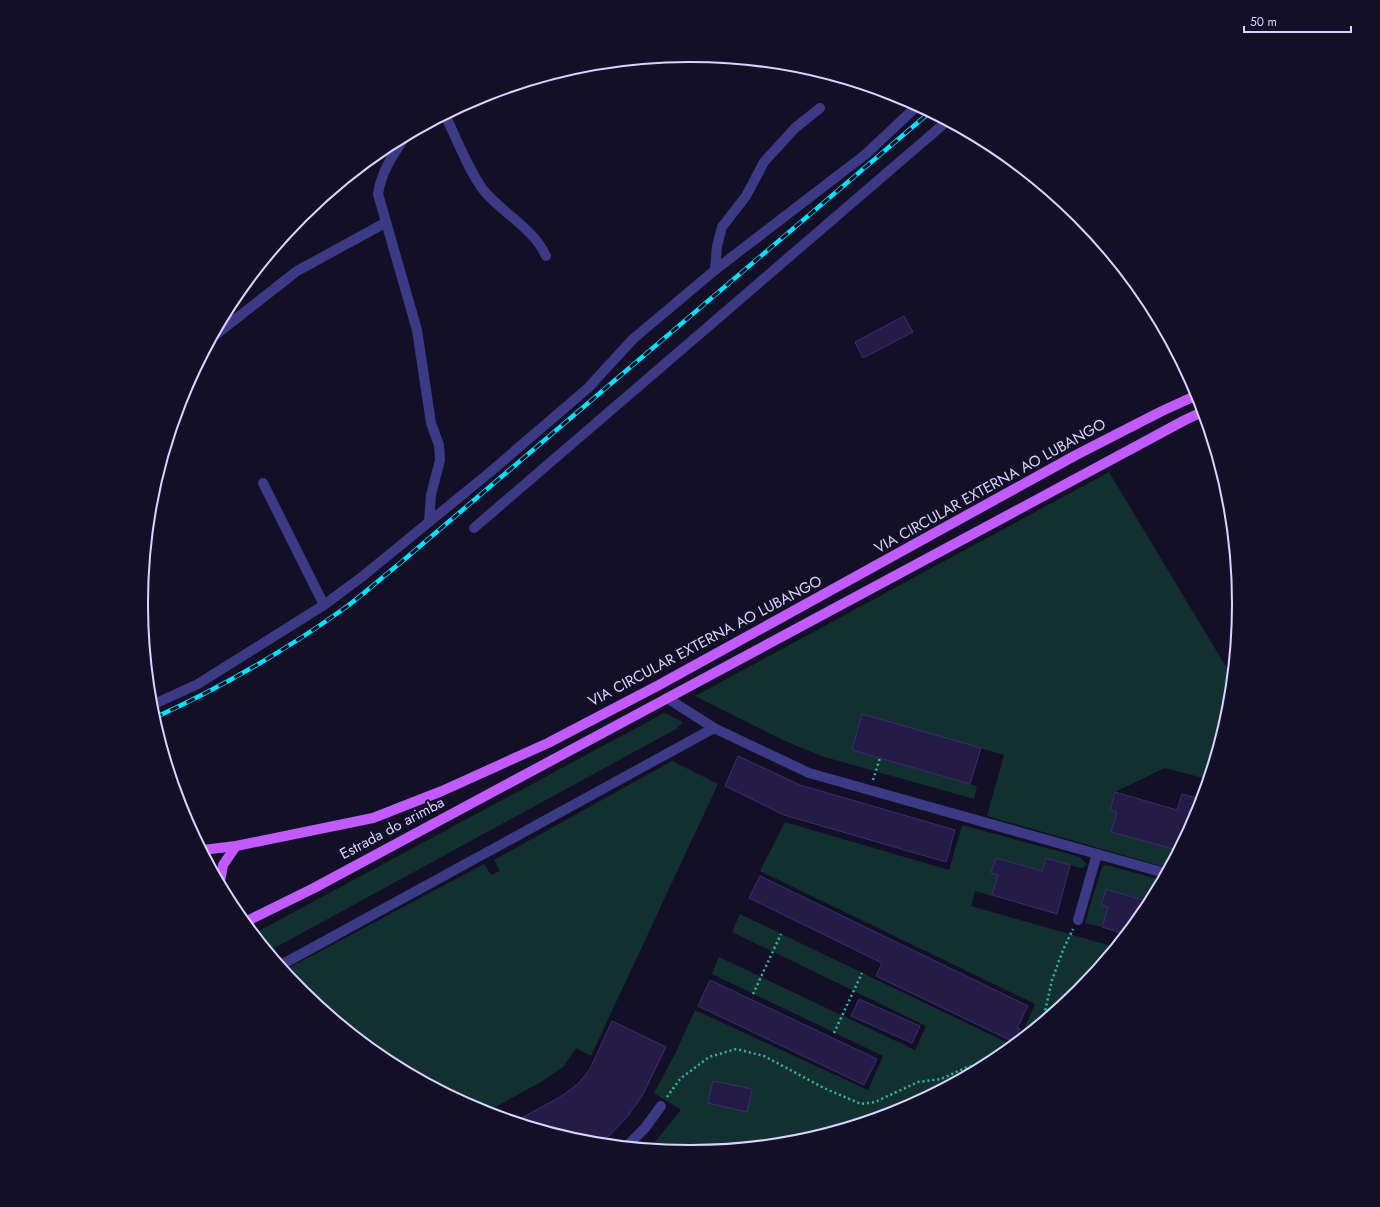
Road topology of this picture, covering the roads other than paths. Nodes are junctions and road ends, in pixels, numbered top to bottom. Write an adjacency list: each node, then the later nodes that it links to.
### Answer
1 (820, 108): 8 (street)
2 (913, 111): 8 (street)
3 (448, 119): 7 (street)
4 (942, 125): 14 (street)
5 (398, 148): 6 (street)
6 (385, 223): 9 (street); 13 (street)
7 (546, 256)
8 (715, 270): 13 (street)
9 (224, 328)
10 (1191, 398): 19 (main road, VIA CIRCULAR EXTERNA AO LUBANGO)
11 (1197, 414): 16 (main road)
12 (263, 483): 15 (street)
13 (429, 522): 15 (street)
14 (474, 528)
15 (324, 605): 17 (street)
16 (667, 698): 18 (street); 24 (main road, Estrada do arimba)
17 (158, 702)
18 (714, 728): 21 (street); 26 (street)
19 (236, 846): 20 (main road, VIA CIRCULAR EXTERNA AO LUBANGO); 23 (main road)
20 (208, 849)
21 (1096, 854): 22 (street); 25 (street)
22 (1160, 872)
23 (221, 875)
24 (249, 918)
25 (1078, 920)
26 (285, 963)
27 (661, 1106): 28 (street)
28 (632, 1141)

